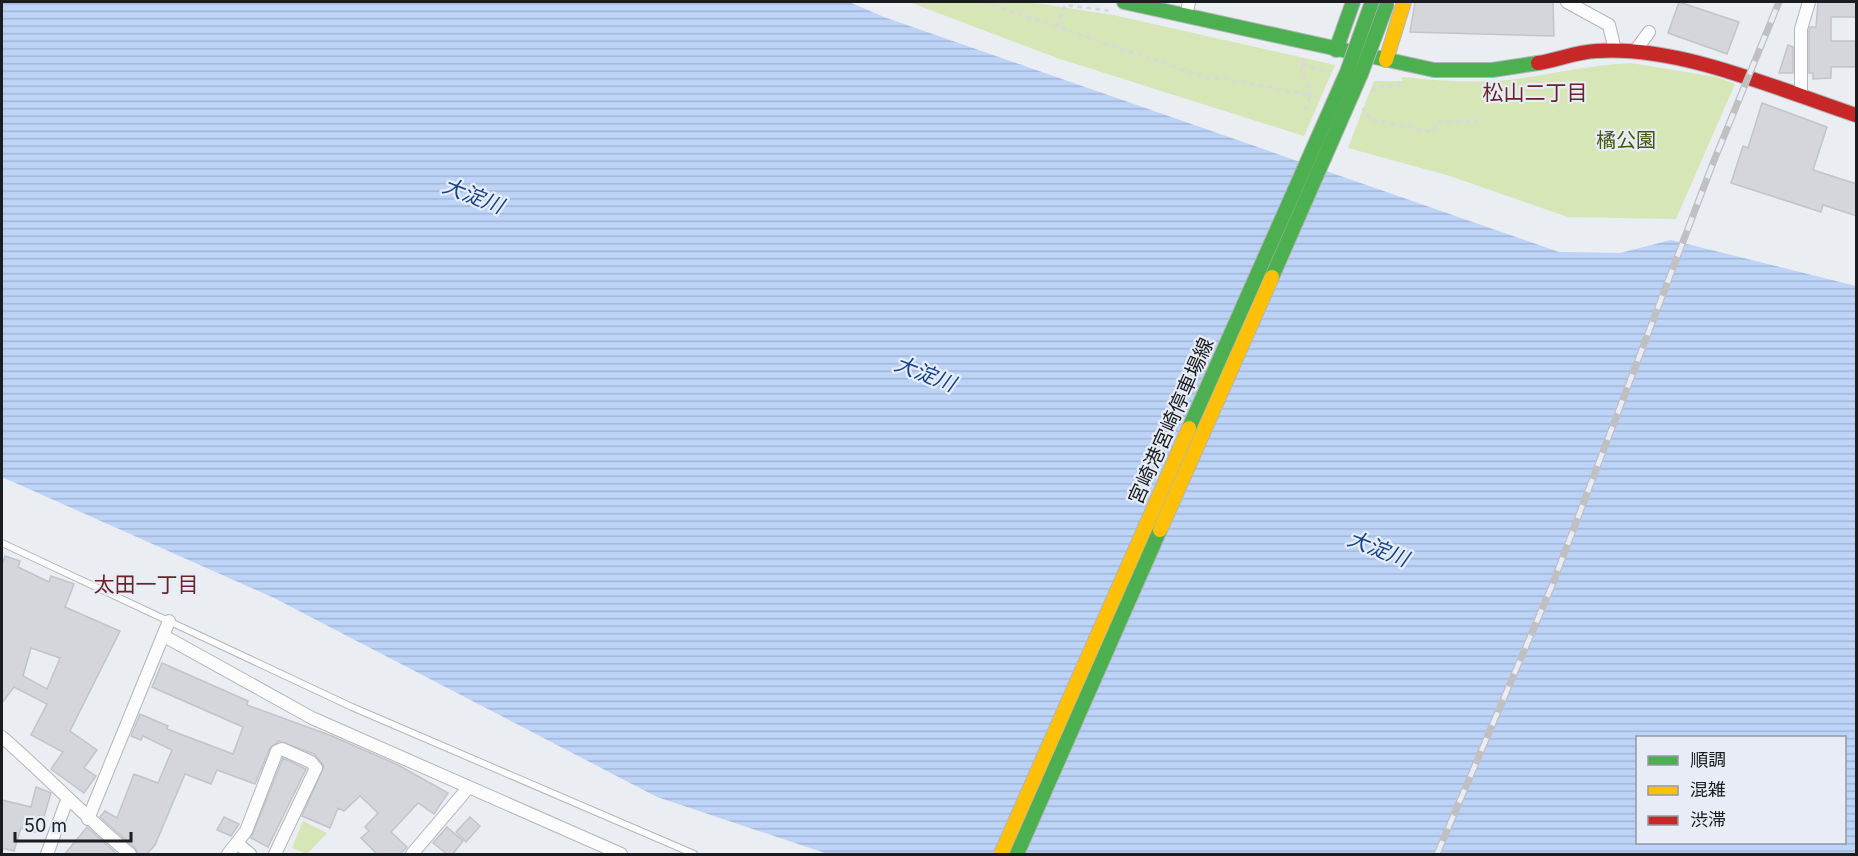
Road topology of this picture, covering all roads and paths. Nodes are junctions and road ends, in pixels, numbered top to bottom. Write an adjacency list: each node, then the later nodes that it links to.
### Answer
1 (984, 2): 12 (path)
2 (1124, 2): 11 (main road)
3 (1189, 2): 11 (street)
4 (1353, 2): 14 (main road)
5 (1372, 2): 43 (main road, 宮崎港宮崎停車場線, bridge)
6 (1388, 2): 44 (main road, 宮崎港宮崎停車場線, bridge)
7 (1404, 2): 17 (main road)
8 (1567, 2): 15 (street)
9 (1809, 2): 21 (street)
10 (1065, 5): 12 (path)
11 (1186, 16): 14 (main road)
12 (1058, 27): 23 (path)
13 (1649, 32): 16 (street)
14 (1336, 50): 17 (main road)
15 (1615, 50): 16 (main road); 17 (main road)
16 (1635, 51): 21 (main road)
17 (1386, 60)
18 (1302, 64): 19 (path)
19 (1330, 73)
20 (1401, 85): 22 (path)
21 (1801, 95): 25 (main road)
22 (1370, 99)
23 (1305, 111)
24 (1368, 111): 26 (path)
25 (1857, 115)
26 (1482, 121)
27 (2, 543): 28 (lane)
28 (169, 621): 29 (street); 42 (lane)
29 (164, 636): 31 (street); 33 (street)
30 (2, 737): 32 (street)
31 (468, 788): 40 (street); 41 (street)
32 (67, 800): 33 (street); 35 (street)
33 (88, 819): 36 (street)
34 (238, 844): 37 (street); 38 (street); 39 (street)
35 (47, 855)
36 (130, 855)
37 (228, 855)
38 (250, 855)
39 (275, 855)
40 (412, 855)
41 (621, 855)
42 (694, 855)
43 (1001, 855)
44 (1017, 855)

